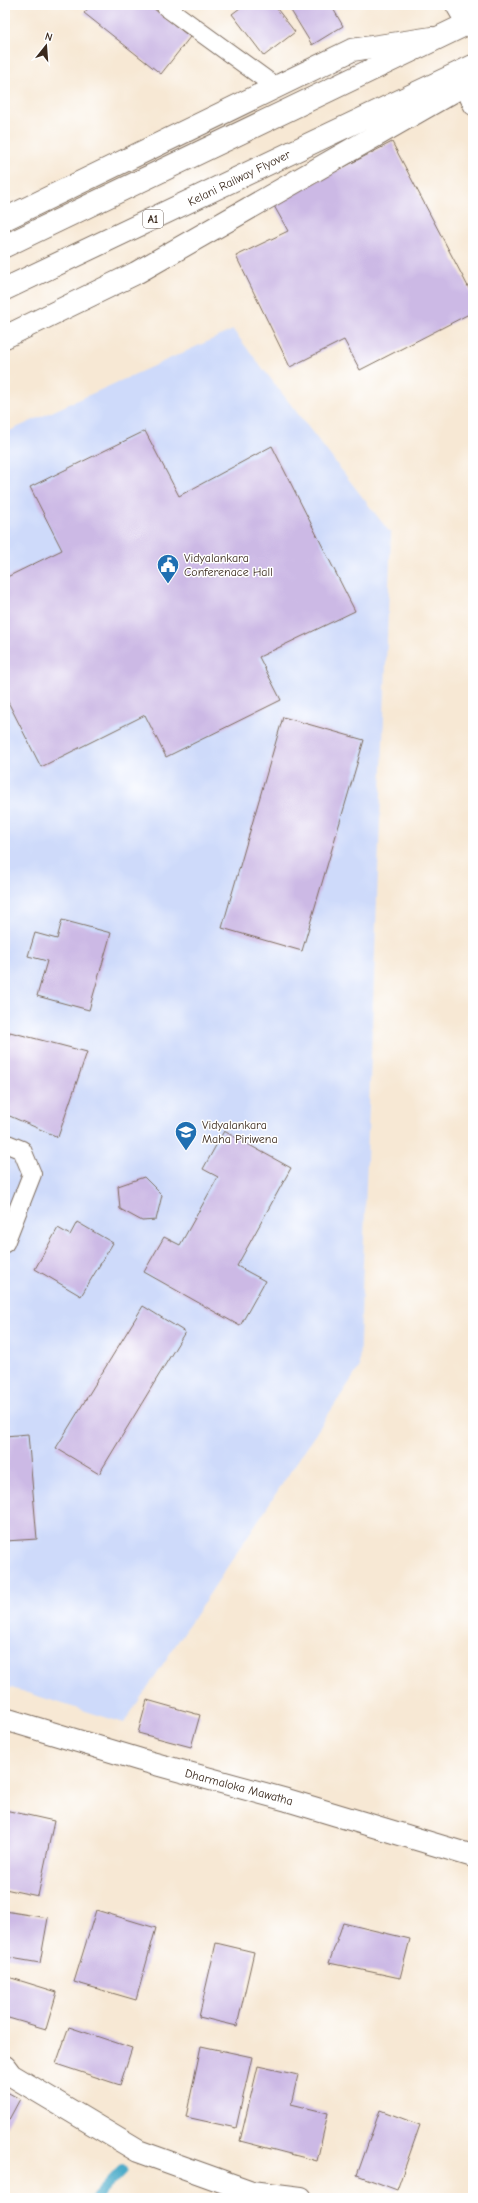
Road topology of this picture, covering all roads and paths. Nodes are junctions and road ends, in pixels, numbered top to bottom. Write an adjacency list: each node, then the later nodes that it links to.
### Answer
1 (457, 5): 3 (main road)
2 (166, 7): 6 (lane)
3 (471, 22): 4 (main road)
4 (437, 38): 6 (main road); 9 (main road)
5 (473, 66): 10 (main road, Kelani Railway Flyover / A1)
6 (276, 87): 8 (main road)
7 (470, 91): 11 (main road)
8 (5, 219)
9 (5, 246)
10 (5, 289)
11 (5, 337)
12 (5, 1143): 13 (lane)
13 (5, 1244)
14 (5, 1719): 15 (main road, Dharmaloka Mawatha)
15 (473, 1856)
16 (5, 2067): 17 (main road)
17 (301, 2198)

